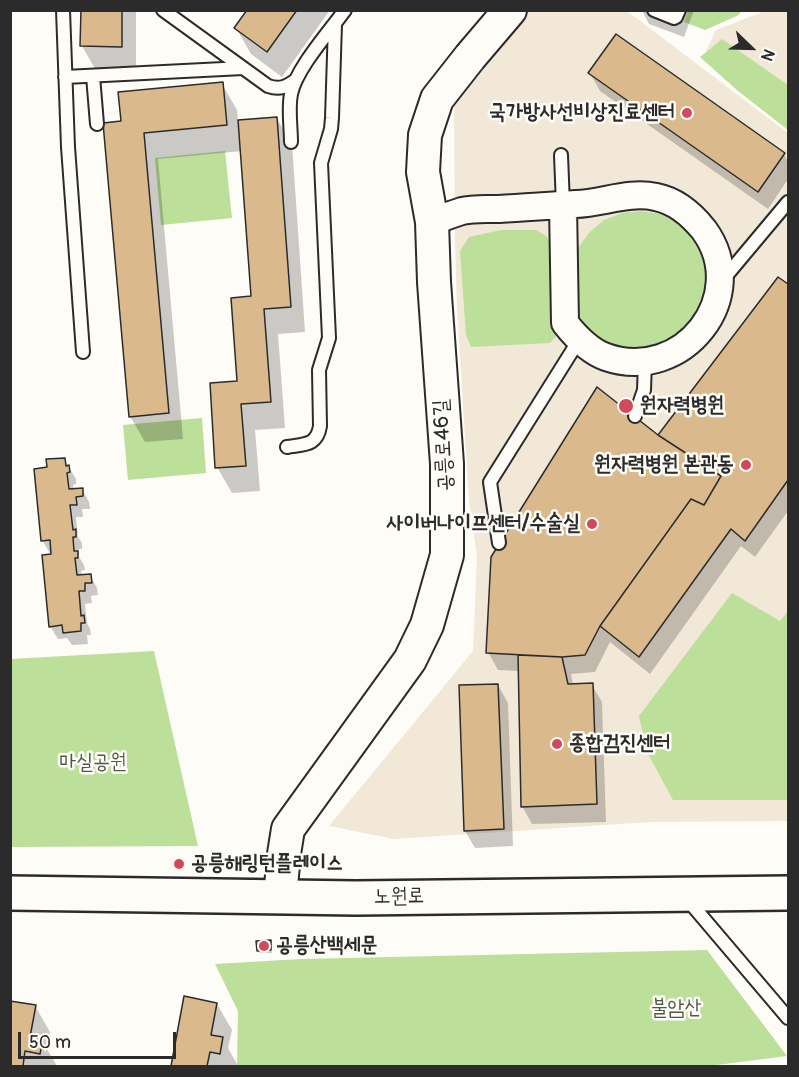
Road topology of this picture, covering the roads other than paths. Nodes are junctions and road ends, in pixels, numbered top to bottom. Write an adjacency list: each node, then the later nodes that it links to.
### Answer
1 (63, 10): 10 (lane)
2 (163, 10): 8 (lane)
3 (345, 10): 7 (lane)
4 (510, 10): 17 (street, 공릉로46길)
5 (654, 10): 6 (lane)
6 (679, 10)
7 (334, 24): 11 (lane); 23 (lane)
8 (243, 68): 9 (lane); 11 (lane)
9 (93, 76): 10 (lane); 12 (lane)
10 (65, 77): 20 (lane)
11 (296, 80): 13 (lane)
12 (96, 123)
13 (291, 142)
14 (561, 155): 16 (lane)
15 (789, 202): 18 (lane)
16 (563, 205): 17 (street); 18 (street); 19 (street)
17 (432, 222): 28 (street, 공릉로46길)
18 (720, 283): 21 (street)
19 (579, 340): 21 (street); 24 (lane)
20 (83, 352)
21 (645, 361): 22 (lane)
22 (635, 416)
23 (287, 447)
24 (499, 543)
25 (10, 893): 28 (main road, 노원로)
26 (789, 893): 27 (main road, 노원로)
27 (682, 894): 28 (main road, 노원로); 29 (lane)
28 (280, 897)
29 (789, 1018)

